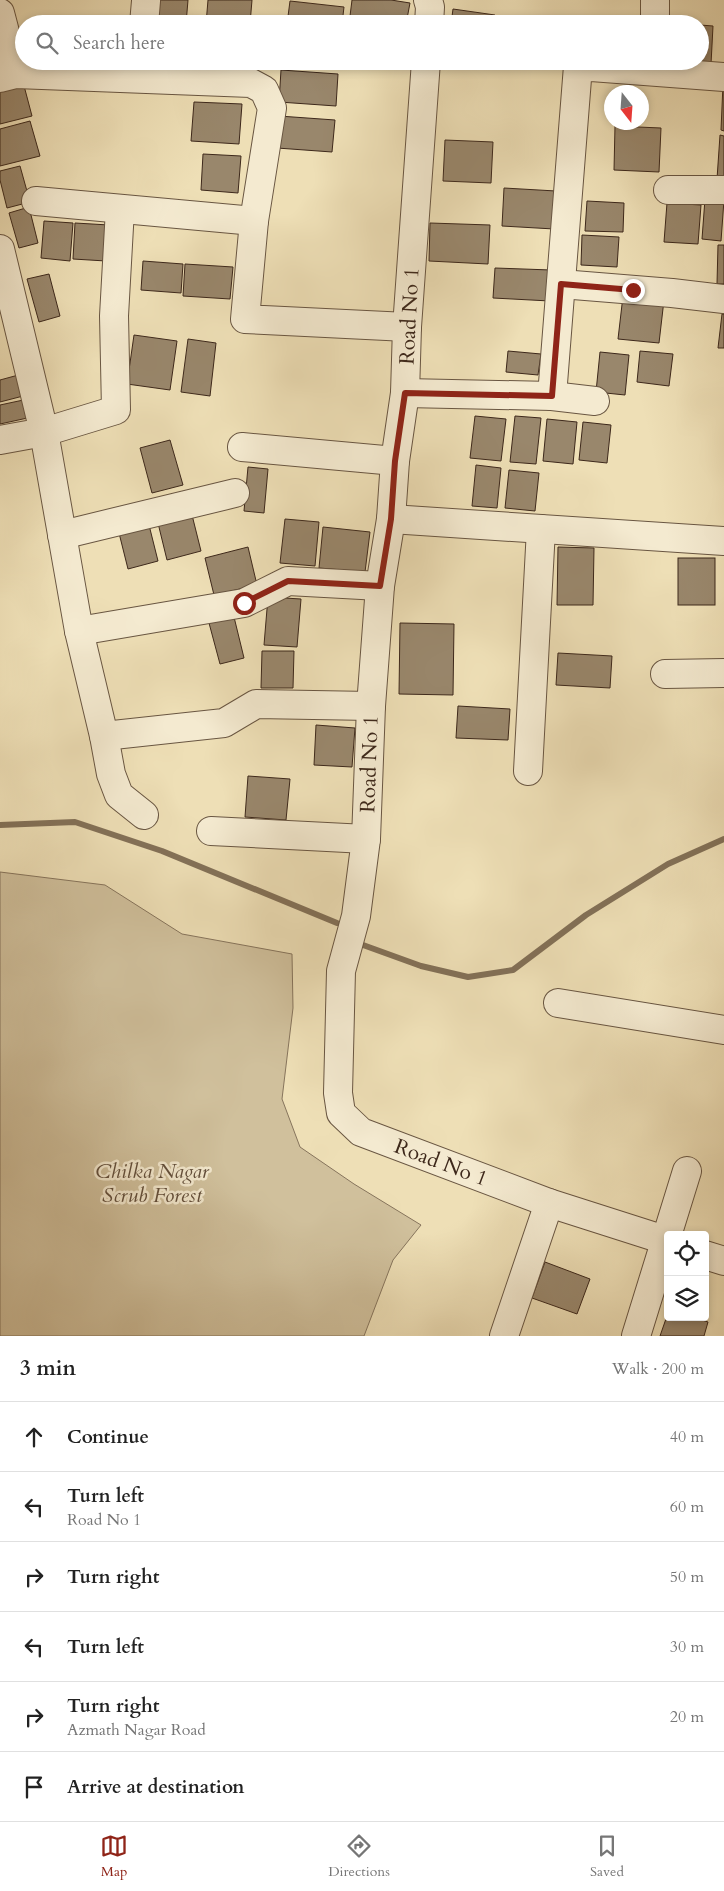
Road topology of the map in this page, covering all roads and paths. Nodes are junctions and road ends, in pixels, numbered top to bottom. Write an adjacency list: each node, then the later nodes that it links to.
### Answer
1 (146, 0): 5 (street)
2 (428, 0): 6 (street)
3 (655, 0): 7 (street)
4 (0, 13): 12 (street)
5 (145, 15)
6 (429, 15)
7 (655, 15)
8 (141, 70): 12 (street); 18 (street)
9 (425, 70): 22 (street, Road No 1)
10 (578, 70): 20 (street)
11 (683, 70): 13 (street)
12 (8, 76)
13 (724, 76)
14 (668, 190): 15 (street)
15 (724, 190)
16 (36, 201): 17 (street)
17 (120, 209): 18 (street); 26 (street)
18 (254, 221): 22 (street)
19 (0, 249): 26 (street)
20 (561, 284): 21 (street); 24 (street)
21 (724, 299)
22 (408, 327): 23 (street, Road No 1)
23 (405, 393): 24 (street); 29 (street, Road No 1)
24 (552, 396): 25 (street)
25 (595, 401)
26 (44, 432): 27 (street); 33 (street)
27 (0, 440)
28 (242, 448): 29 (street)
29 (395, 461): 31 (street, Road No 1)
30 (235, 493): 33 (street)
31 (391, 519): 32 (street); 35 (street, Road No 1)
32 (541, 529): 34 (street); 41 (street)
33 (62, 535): 36 (street)
34 (724, 541)
35 (380, 586): 36 (street); 39 (street, Road No 1)
36 (80, 631): 40 (street)
37 (724, 673): 38 (street)
38 (665, 674)
39 (371, 706): 40 (street); 44 (street, Road No 1)
40 (104, 736): 42 (street)
41 (528, 771)
42 (144, 815)
43 (212, 831): 44 (street)
44 (366, 839): 48 (street, Road No 1)
45 (558, 1003): 46 (street)
46 (724, 1030)
47 (688, 1171): 49 (street)
48 (549, 1203): 50 (street, Road No 1); 54 (street)
49 (670, 1231)
50 (664, 1239)
51 (664, 1249): 55 (street)
52 (709, 1255): 53 (street)
53 (724, 1261)
54 (504, 1336)
55 (636, 1336)

